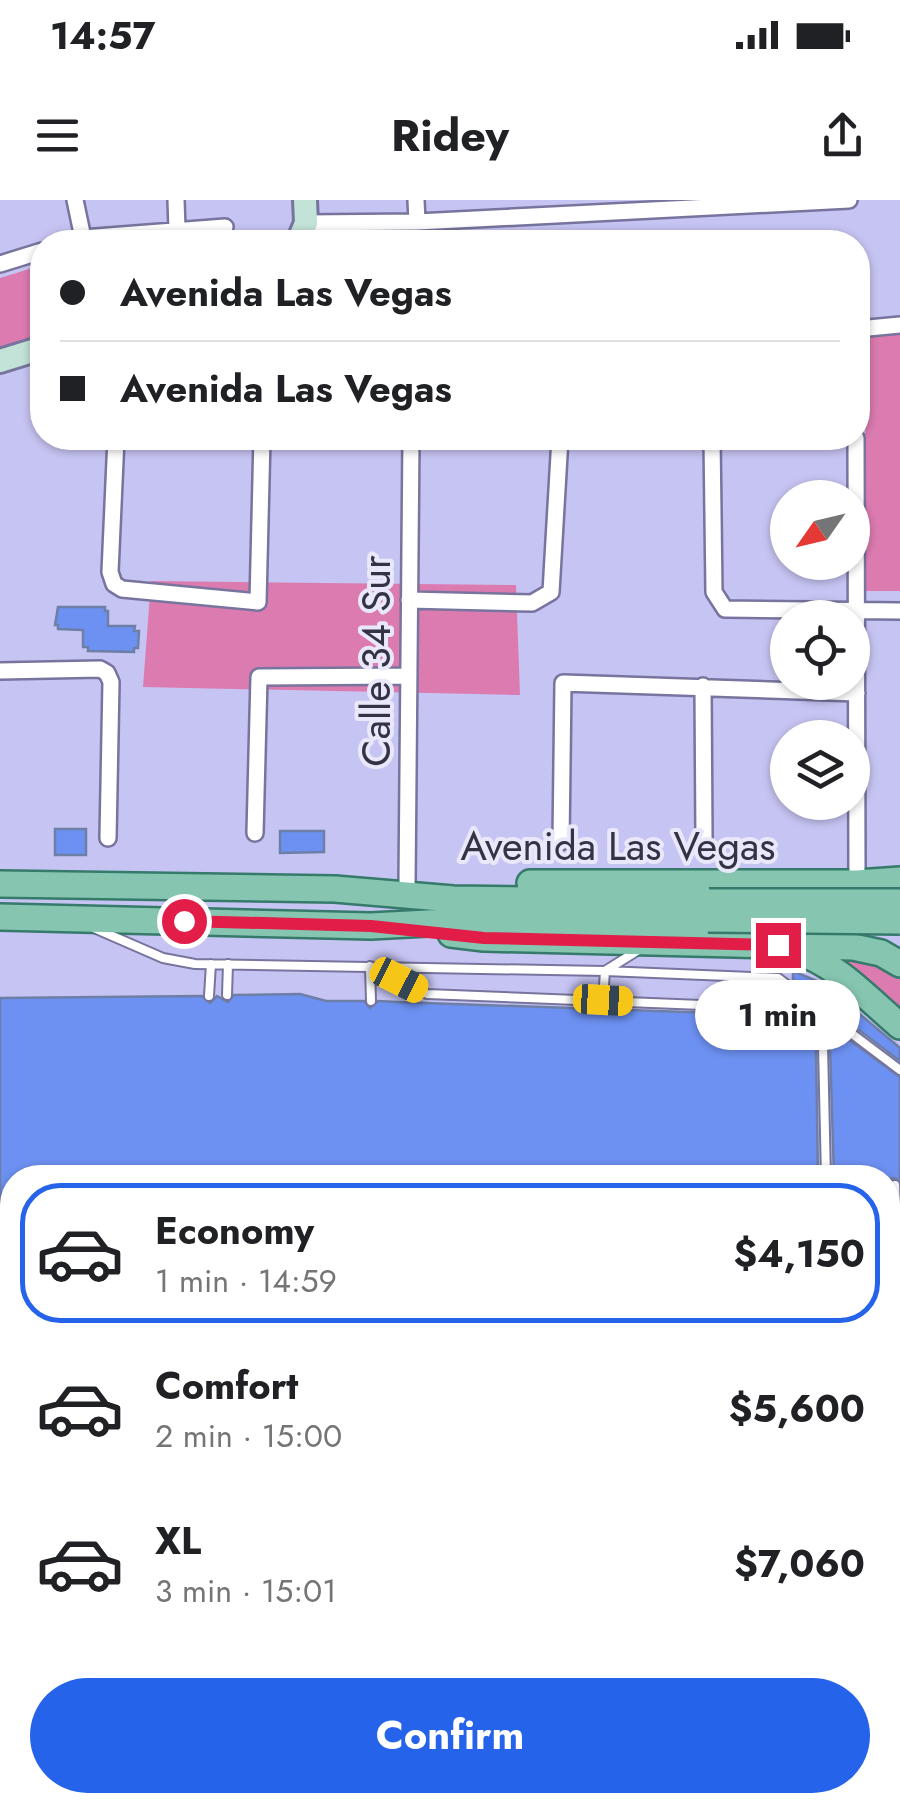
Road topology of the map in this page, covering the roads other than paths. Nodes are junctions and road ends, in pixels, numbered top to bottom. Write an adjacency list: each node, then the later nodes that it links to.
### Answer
1 (76, 200): 11 (street)
2 (176, 200): 10 (street)
3 (416, 200): 8 (street)
4 (850, 200): 5 (street)
5 (756, 203): 6 (street)
6 (659, 205): 8 (street)
7 (303, 222): 8 (street)
8 (417, 222)
9 (224, 226): 10 (street)
10 (176, 229): 12 (street)
11 (76, 230)
12 (167, 230)
13 (30, 254): 14 (street)
14 (0, 264)
15 (900, 325): 16 (street)
16 (870, 328)
17 (30, 351): 18 (street)
18 (0, 360)
19 (115, 450): 20 (street)
20 (262, 450)
21 (411, 450): 25 (street, Calle 34 Sur)
22 (559, 450): 25 (street)
23 (712, 450): 28 (street)
24 (856, 450): 26 (street)
25 (409, 600): 31 (street, Calle 34 Sur)
26 (857, 600)
27 (900, 611): 29 (street)
28 (770, 612)
29 (870, 612)
30 (0, 671): 36 (street)
31 (409, 676): 35 (street); 43 (street, Calle 34 Sur)
32 (703, 686): 33 (street); 37 (street); 38 (street)
33 (770, 689)
34 (857, 700): 41 (street)
35 (255, 833)
36 (108, 838)
37 (704, 839)
38 (561, 842)
39 (900, 880): 41 (main road, Avenida Las Vegas)
40 (755, 883): 41 (main road, Avenida Las Vegas); 43 (main road, Avenida Las Vegas); 52 (main road)
41 (857, 883)
42 (0, 884): 44 (main road, Avenida Las Vegas)
43 (407, 885): 44 (main road, Avenida Las Vegas)
44 (335, 889): 46 (main road, Avenida Las Vegas)
45 (900, 902): 46 (main road, Avenida Las Vegas, bridge)
46 (709, 910): 49 (main road, Avenida Las Vegas, bridge); 50 (main road, Avenida Las Vegas)
47 (0, 917): 48 (main road, Avenida Las Vegas)
48 (72, 919): 50 (main road, Avenida Las Vegas); 53 (lane)
49 (900, 920)
50 (371, 926): 51 (main road, Avenida Las Vegas)
51 (652, 942): 52 (main road, Avenida Las Vegas); 57 (lane)
52 (766, 945): 55 (main road, Avenida Las Vegas); 62 (main road)
53 (210, 964): 54 (lane); 58 (lane)
54 (228, 964): 56 (lane); 59 (lane)
55 (900, 964)
56 (370, 966): 57 (lane); 60 (lane); 61 (lane)
57 (605, 971): 60 (lane); 63 (lane)
58 (209, 996)
59 (228, 996)
60 (603, 1000): 64 (lane)
61 (370, 1001)
62 (900, 1026)
63 (900, 1070)
64 (826, 1165)

